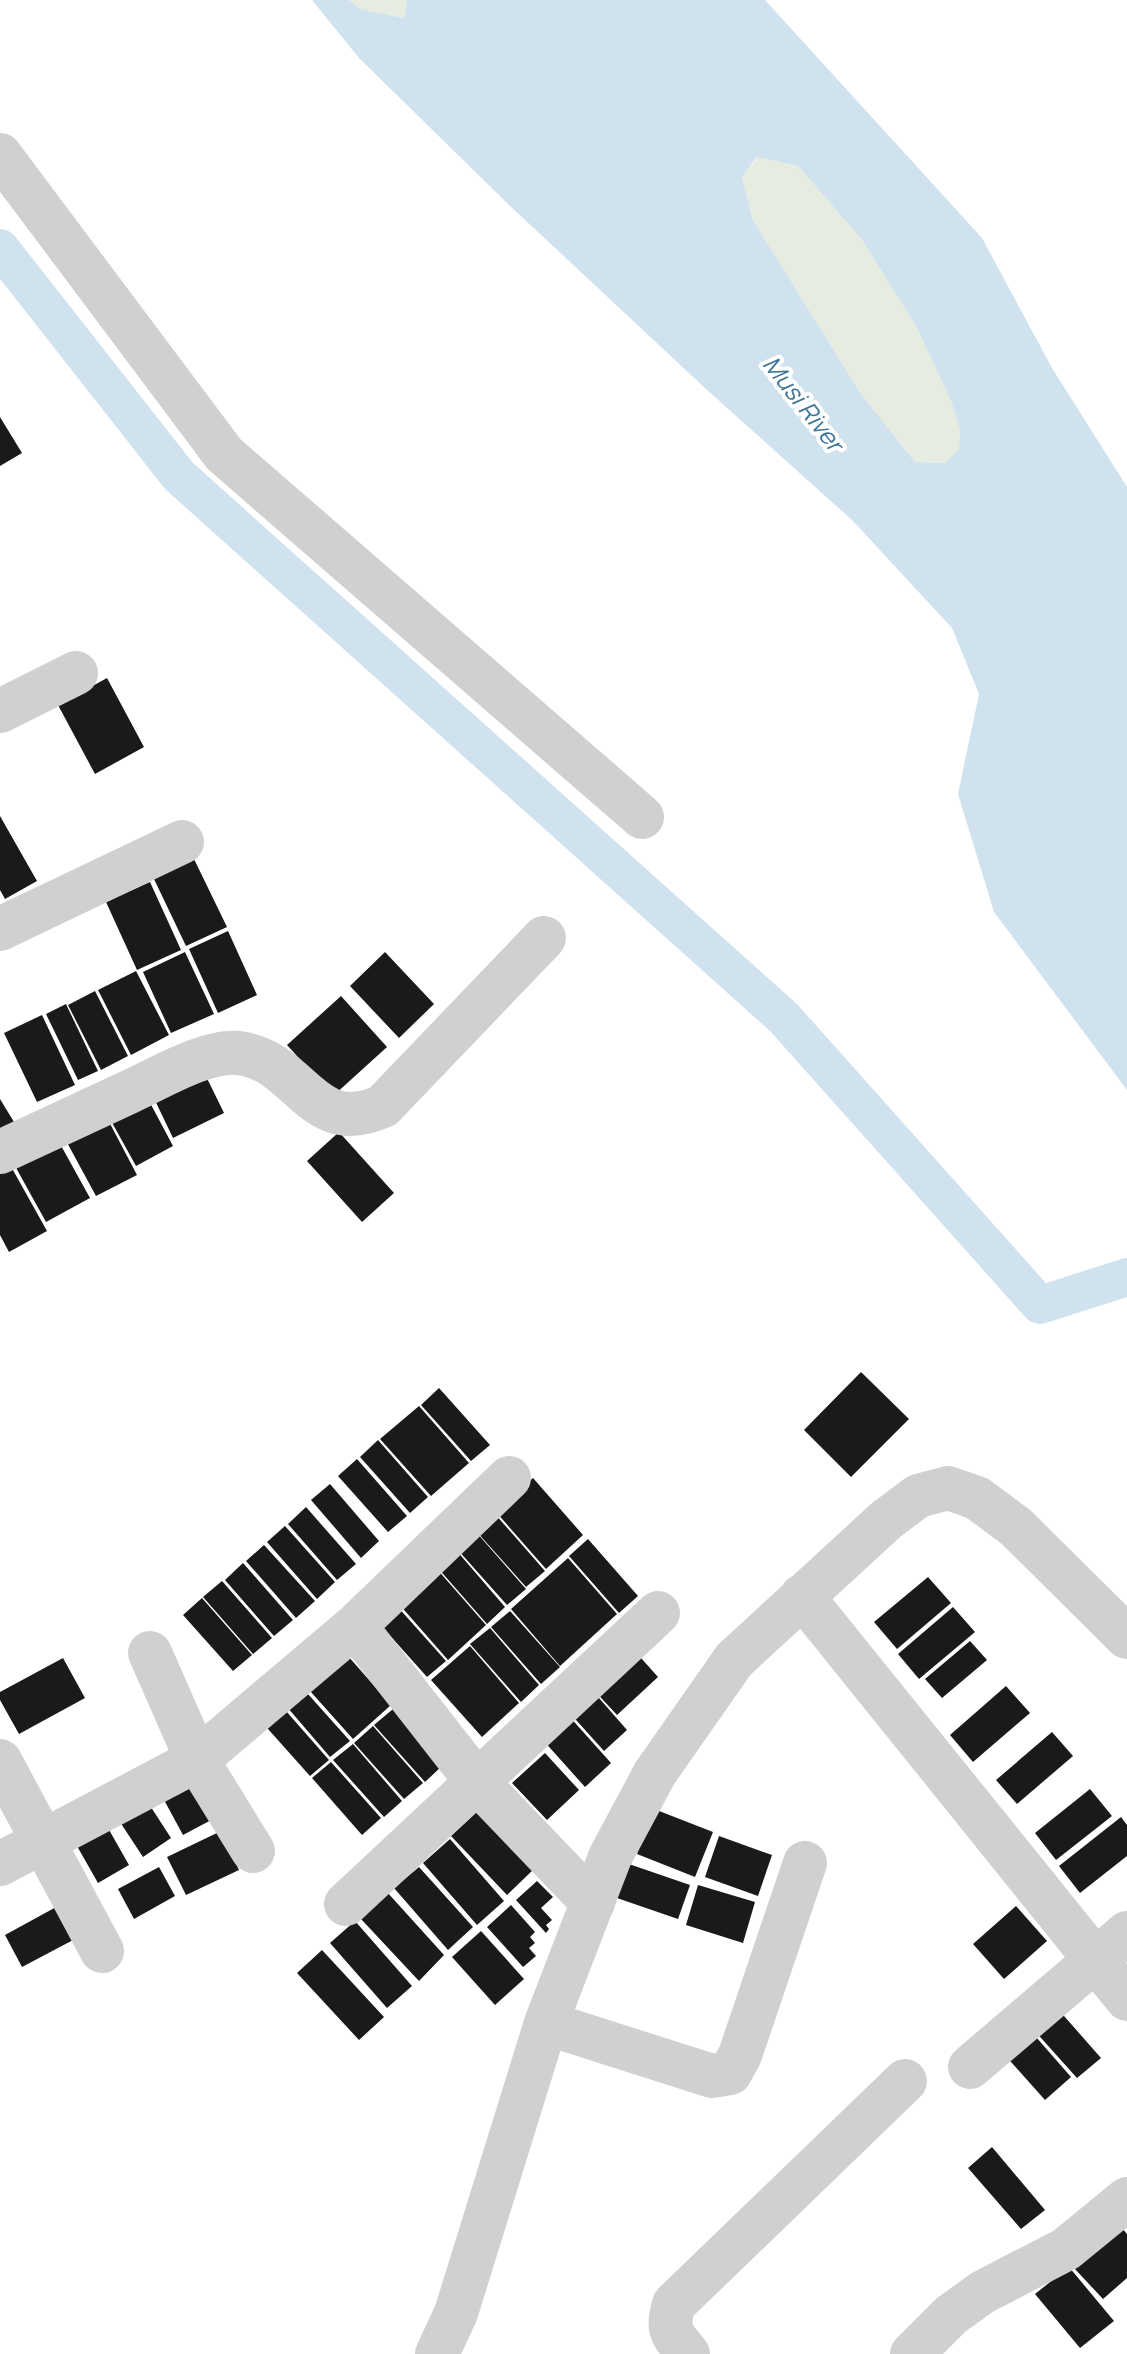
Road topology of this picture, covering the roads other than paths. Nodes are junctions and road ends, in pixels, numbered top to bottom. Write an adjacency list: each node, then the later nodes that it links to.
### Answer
1 (0, 155): 4 (street)
2 (76, 673): 3 (street)
3 (0, 711)
4 (642, 817)
5 (182, 842): 6 (street)
6 (0, 929)
7 (544, 938): 8 (street)
8 (0, 1152)
9 (509, 1478): 12 (street)
10 (802, 1596): 13 (street); 22 (street); 24 (street)
11 (658, 1613): 17 (street)
12 (355, 1626): 15 (street); 17 (street)
13 (1127, 1637)
14 (150, 1653): 15 (street)
15 (197, 1760): 18 (street); 19 (street)
16 (0, 1761): 18 (street)
17 (477, 1782): 22 (street); 23 (street)
18 (43, 1841): 21 (street); 25 (street)
19 (253, 1851)
20 (805, 1863): 27 (street)
21 (0, 1864)
22 (593, 1903): 27 (street)
23 (346, 1904)
24 (1112, 1948): 26 (street); 28 (street)
25 (102, 1951)
26 (1127, 1999)
27 (546, 2023): 31 (street)
28 (970, 2067)
29 (905, 2081): 32 (street)
30 (1127, 2199): 33 (street)
31 (437, 2354)
32 (688, 2354)
33 (912, 2354)

